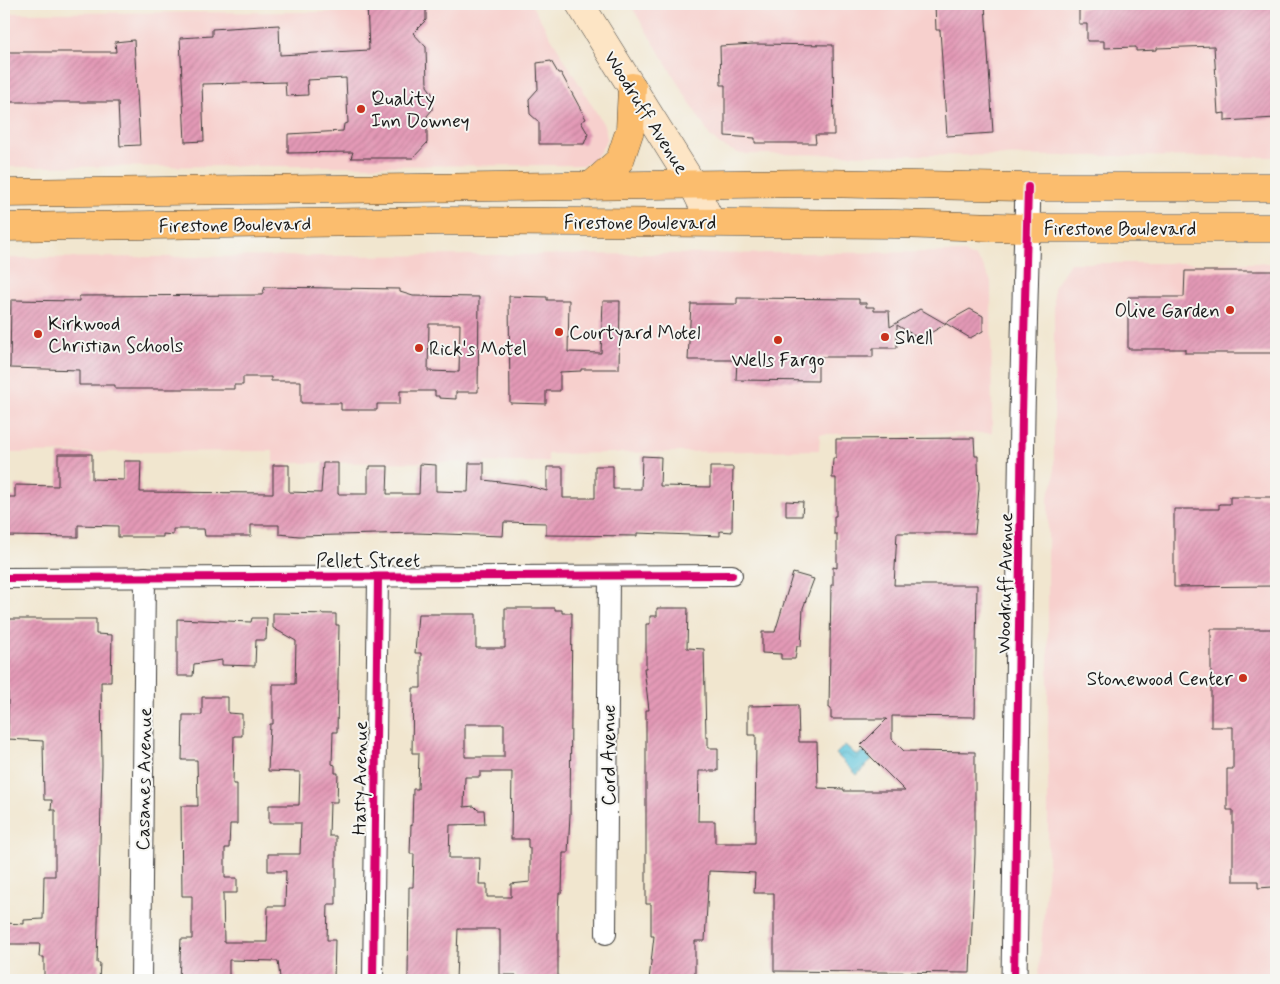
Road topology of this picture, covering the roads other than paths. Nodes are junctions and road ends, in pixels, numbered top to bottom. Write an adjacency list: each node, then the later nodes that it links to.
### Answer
1 (580, 4): 2 (main road, Woodruff Avenue)
2 (632, 87): 3 (main road, Woodruff Avenue); 4 (main road)
3 (693, 185): 4 (main road, Firestone Boulevard); 5 (main road, Firestone Boulevard); 8 (main road, Woodruff Avenue)
4 (591, 186): 7 (main road, Firestone Boulevard)
5 (1028, 187): 6 (main road, Firestone Boulevard); 10 (street, Woodruff Avenue)
6 (1276, 187)
7 (4, 193)
8 (711, 222): 9 (main road, Firestone Boulevard); 10 (main road, Firestone Boulevard)
9 (4, 227)
10 (1028, 228): 11 (main road, Firestone Boulevard); 20 (street, Woodruff Avenue)
11 (1276, 228)
12 (732, 575): 13 (street, Pellet Street)
13 (609, 576): 15 (street, Pellet Street); 17 (street, Cord Avenue)
14 (145, 577): 15 (street, Pellet Street); 16 (street, Pellet Street); 18 (street, Casanes Avenue)
15 (378, 577): 19 (street, Hasty Avenue)
16 (4, 578)
17 (606, 934)
18 (141, 980)
19 (373, 980)
20 (1014, 980)

